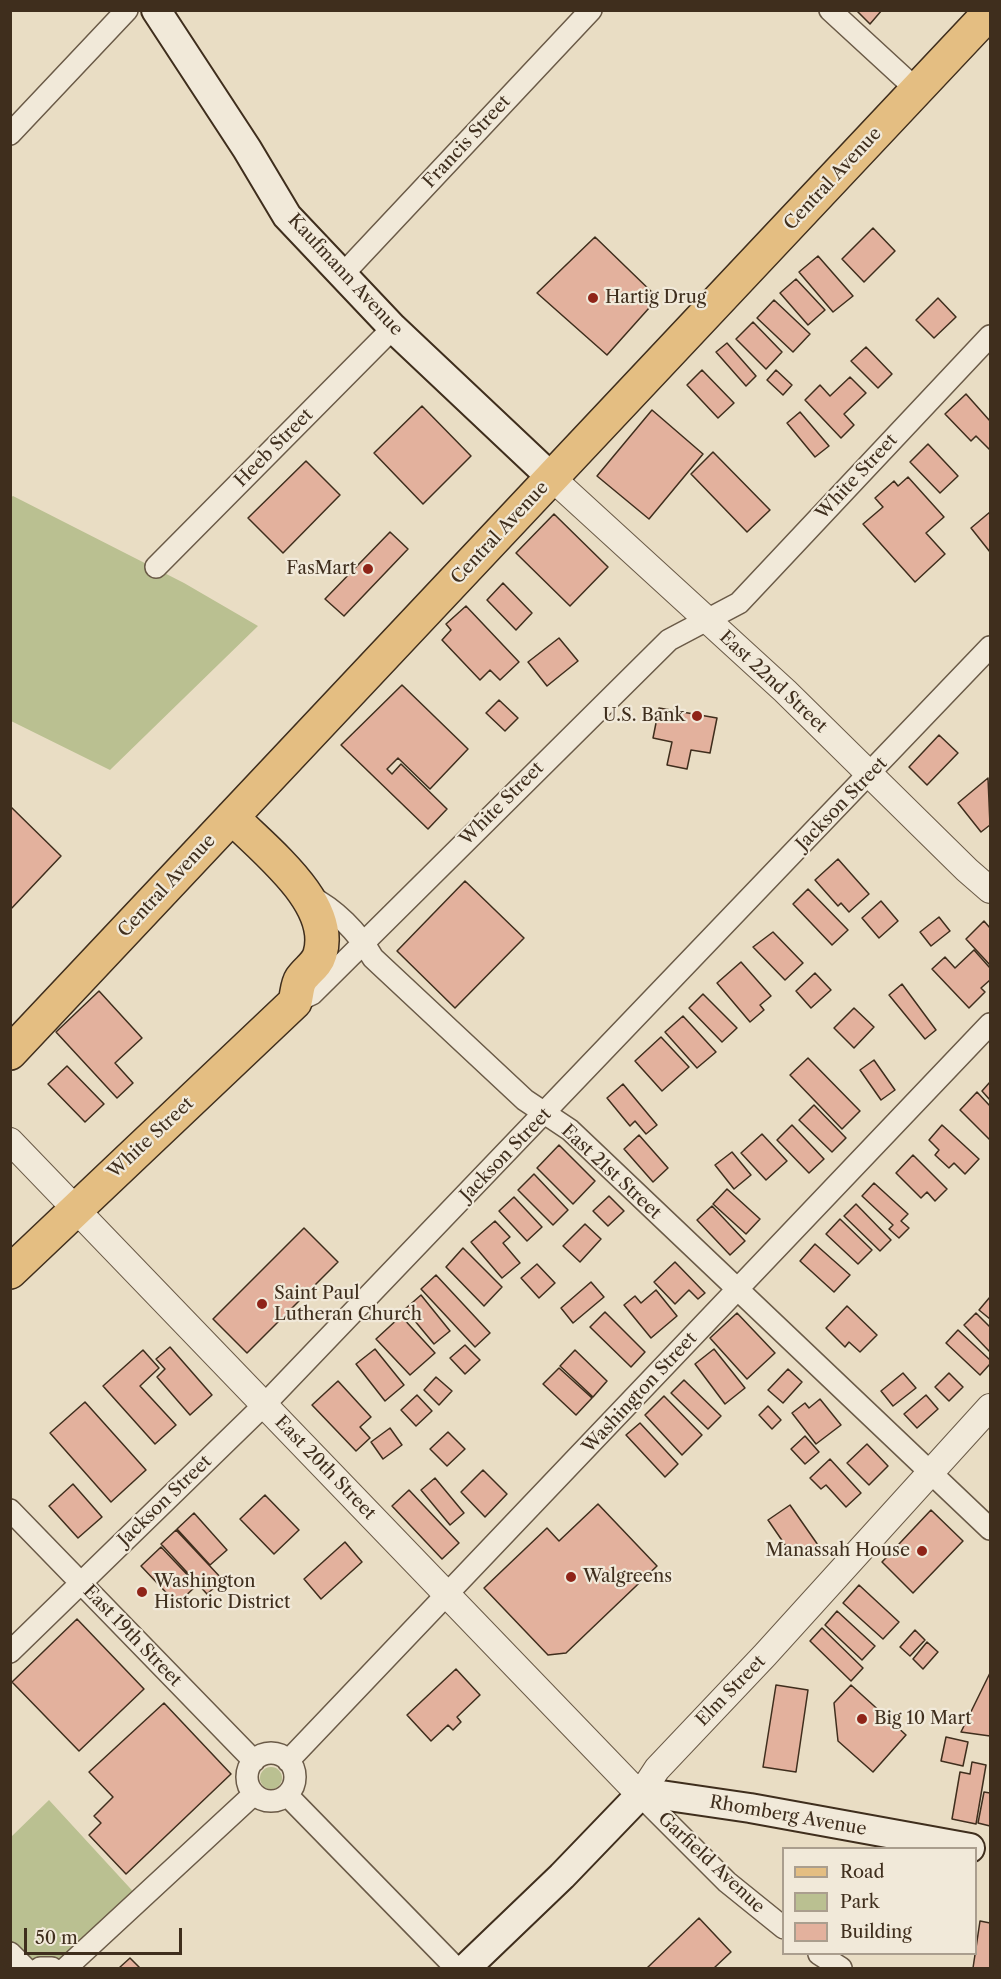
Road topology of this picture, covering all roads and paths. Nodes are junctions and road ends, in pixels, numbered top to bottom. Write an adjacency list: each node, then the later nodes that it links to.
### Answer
1 (127, 10): 7 (street)
2 (156, 10): 8 (main road, Kaufmann Avenue)
3 (591, 10): 8 (street, Francis Street)
4 (830, 10): 6 (street)
5 (990, 12): 6 (main road, Central Avenue)
6 (917, 90): 11 (main road, Central Avenue)
7 (10, 134)
8 (343, 274): 9 (main road, Kaufmann Avenue)
9 (393, 328): 11 (main road, Kaufmann Avenue); 12 (street, Heeb Street)
10 (990, 336): 13 (street, White Street)
11 (552, 478): 13 (street, East 22nd Street); 16 (main road, Central Avenue)
12 (156, 567)
13 (708, 620): 15 (street, East 22nd Street); 19 (street, White Street)
14 (990, 647): 15 (street, Jackson Street)
15 (870, 775): 17 (street, East 22nd Street); 23 (street, Jackson Street)
16 (232, 817): 18 (main road, East 21st Street); 22 (main road, Central Avenue)
17 (990, 890)
18 (309, 896): 19 (street, East 21st Street); 20 (main road)
19 (364, 942): 20 (street, White Street); 23 (street, East 21st Street)
20 (296, 1002): 25 (main road, White Street)
21 (990, 1024): 27 (street, Washington Street)
22 (10, 1053)
23 (546, 1114): 27 (street, East 21st Street); 28 (street, Jackson Street)
24 (10, 1141): 25 (street, East 20th Street)
25 (76, 1209): 26 (main road, White Street); 28 (street, East 20th Street)
26 (10, 1272)
27 (738, 1289): 30 (street, East 21st Street); 34 (street, Washington Street)
28 (264, 1405): 33 (street, Jackson Street); 34 (street, East 20th Street)
29 (990, 1407): 30 (street, Elm Street)
30 (931, 1472): 32 (street, East 21st Street); 40 (street, Elm Street)
31 (10, 1510): 33 (street, East 19th Street)
32 (990, 1529)
33 (81, 1584): 35 (street, Jackson Street); 36 (street, East 19th Street)
34 (446, 1594): 37 (street, Washington Street); 40 (street, East 20th Street)
35 (10, 1652)
36 (254, 1761): 37 (street); 38 (street)
37 (288, 1761): 39 (street)
38 (254, 1794): 39 (street); 48 (street)
39 (287, 1795): 49 (street)
40 (640, 1795): 41 (main road, Rhomberg Avenue); 42 (street, Garfield Avenue); 50 (main road, Elm Street)
41 (964, 1847)
42 (782, 1927)
43 (10, 1953): 45 (street)
44 (822, 1955): 51 (street)
45 (25, 1968)
46 (40, 1968): 47 (street)
47 (52, 1968)
48 (66, 1968)
49 (456, 1968)
50 (466, 1968)
51 (841, 1968)

